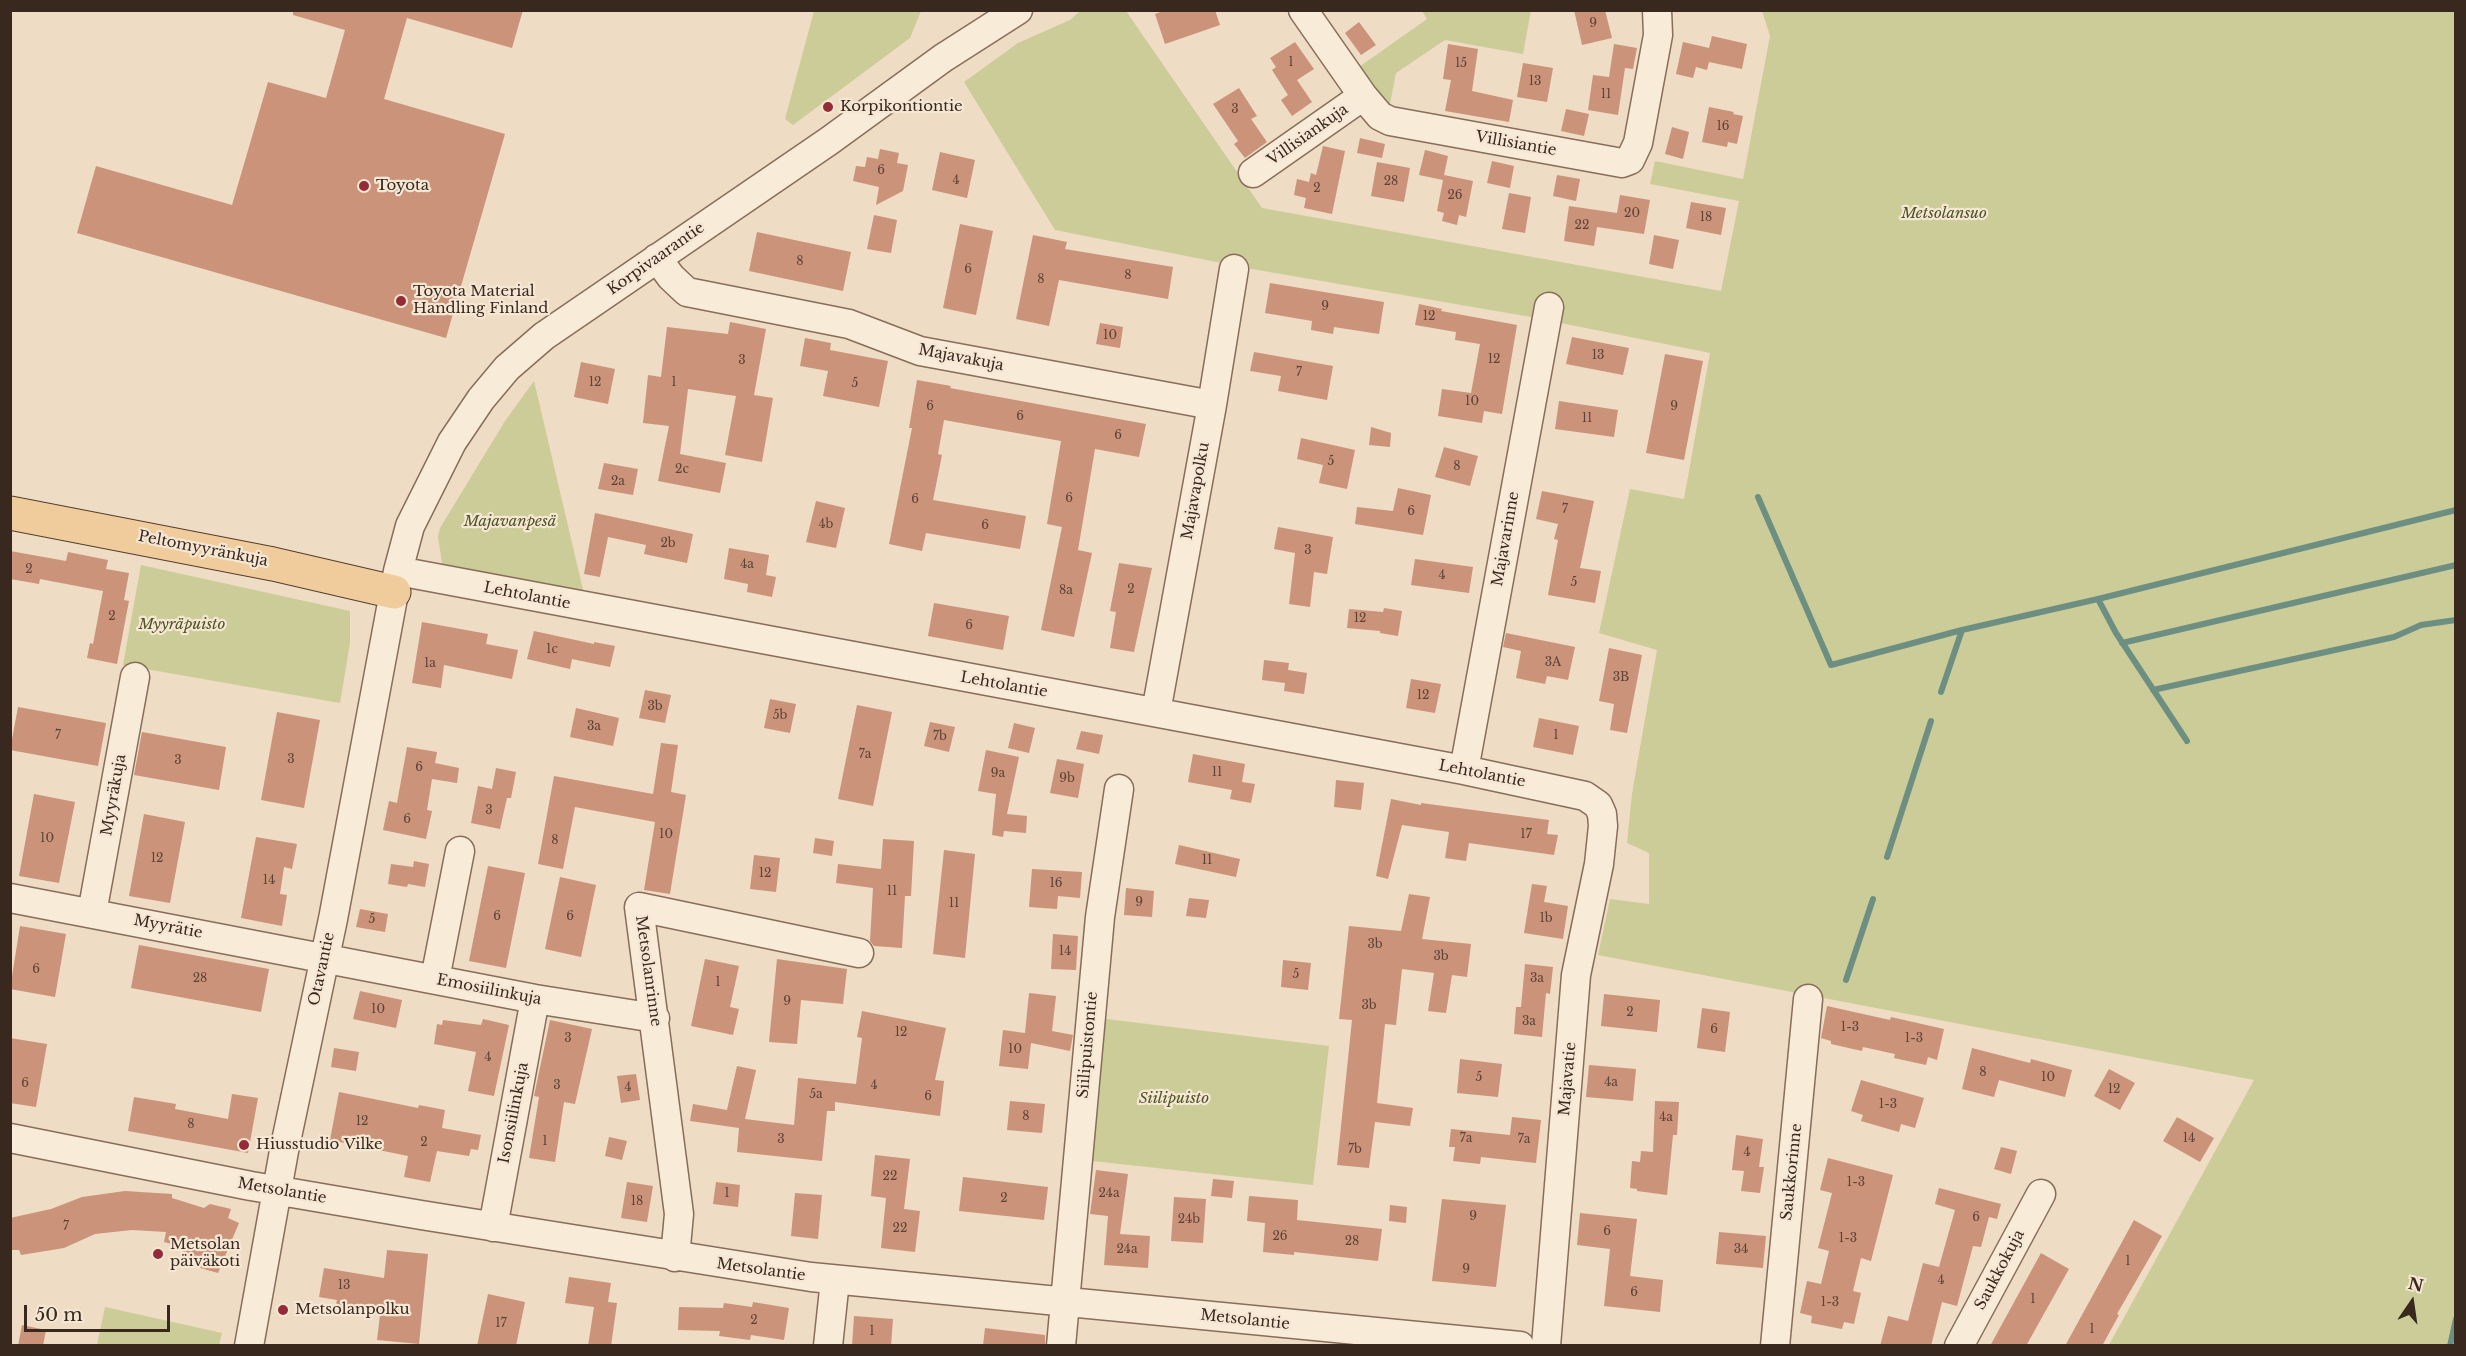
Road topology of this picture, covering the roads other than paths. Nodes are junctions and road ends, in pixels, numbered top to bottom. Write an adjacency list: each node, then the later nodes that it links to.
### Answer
1 (1018, 10): 4 (street, Korpivaarantie)
2 (1303, 10): 5 (street, Villisiantie)
3 (1657, 10): 5 (street, Villisiantie)
4 (979, 21): 7 (street, Korpivaarantie)
5 (1363, 96): 6 (street, Villisiankuja)
6 (1253, 173)
7 (657, 258): 10 (street, Majavakuja); 12 (street, Korpivaarantie)
8 (1234, 269): 10 (street, Majavapolku)
9 (1549, 307): 15 (street, Majavarinne)
10 (1212, 405): 14 (street, Majavapolku)
11 (10, 513): 12 (main road, Peltomyyränkuja)
12 (396, 581): 14 (street, Lehtolantie); 22 (street, Otavantie)
13 (135, 677): 20 (street, Myyräkuja)
14 (1156, 712): 15 (street, Lehtolantie)
15 (1464, 770): 17 (street, Lehtolantie)
16 (1119, 789): 33 (street, Siilipuistontie)
17 (1602, 814): 38 (street, Majavatie)
18 (460, 851): 23 (street)
19 (10, 898): 20 (street, Myyrätie)
20 (92, 913): 22 (street, Myyrätie)
21 (859, 953): 26 (street, Metsolanrinne)
22 (324, 958): 23 (street, Emosiilinkuja); 28 (street, Otavantie)
23 (435, 979): 24 (street, Emosiilinkuja)
24 (535, 999): 26 (street, Emosiilinkuja); 30 (street, Isonsiilinkuja)
25 (1808, 999): 39 (street, Saukkorinne)
26 (655, 1018): 31 (street, Metsolanrinne)
27 (10, 1138): 28 (street, Metsolantie)
28 (278, 1190): 30 (street, Metsolantie); 34 (street, Otavantie)
29 (2041, 1194): 40 (street, Saukkokuja)
30 (493, 1227): 31 (street, Metsolantie)
31 (675, 1257): 32 (street, Metsolantie)
32 (835, 1280): 33 (street, Metsolantie); 35 (street)
33 (1065, 1303): 36 (street, Siilipuistontie); 37 (street, Metsolantie)
34 (249, 1346)
35 (828, 1346)
36 (1061, 1346)
37 (1520, 1346)
38 (1546, 1346)
39 (1775, 1346)
40 (1959, 1346)

